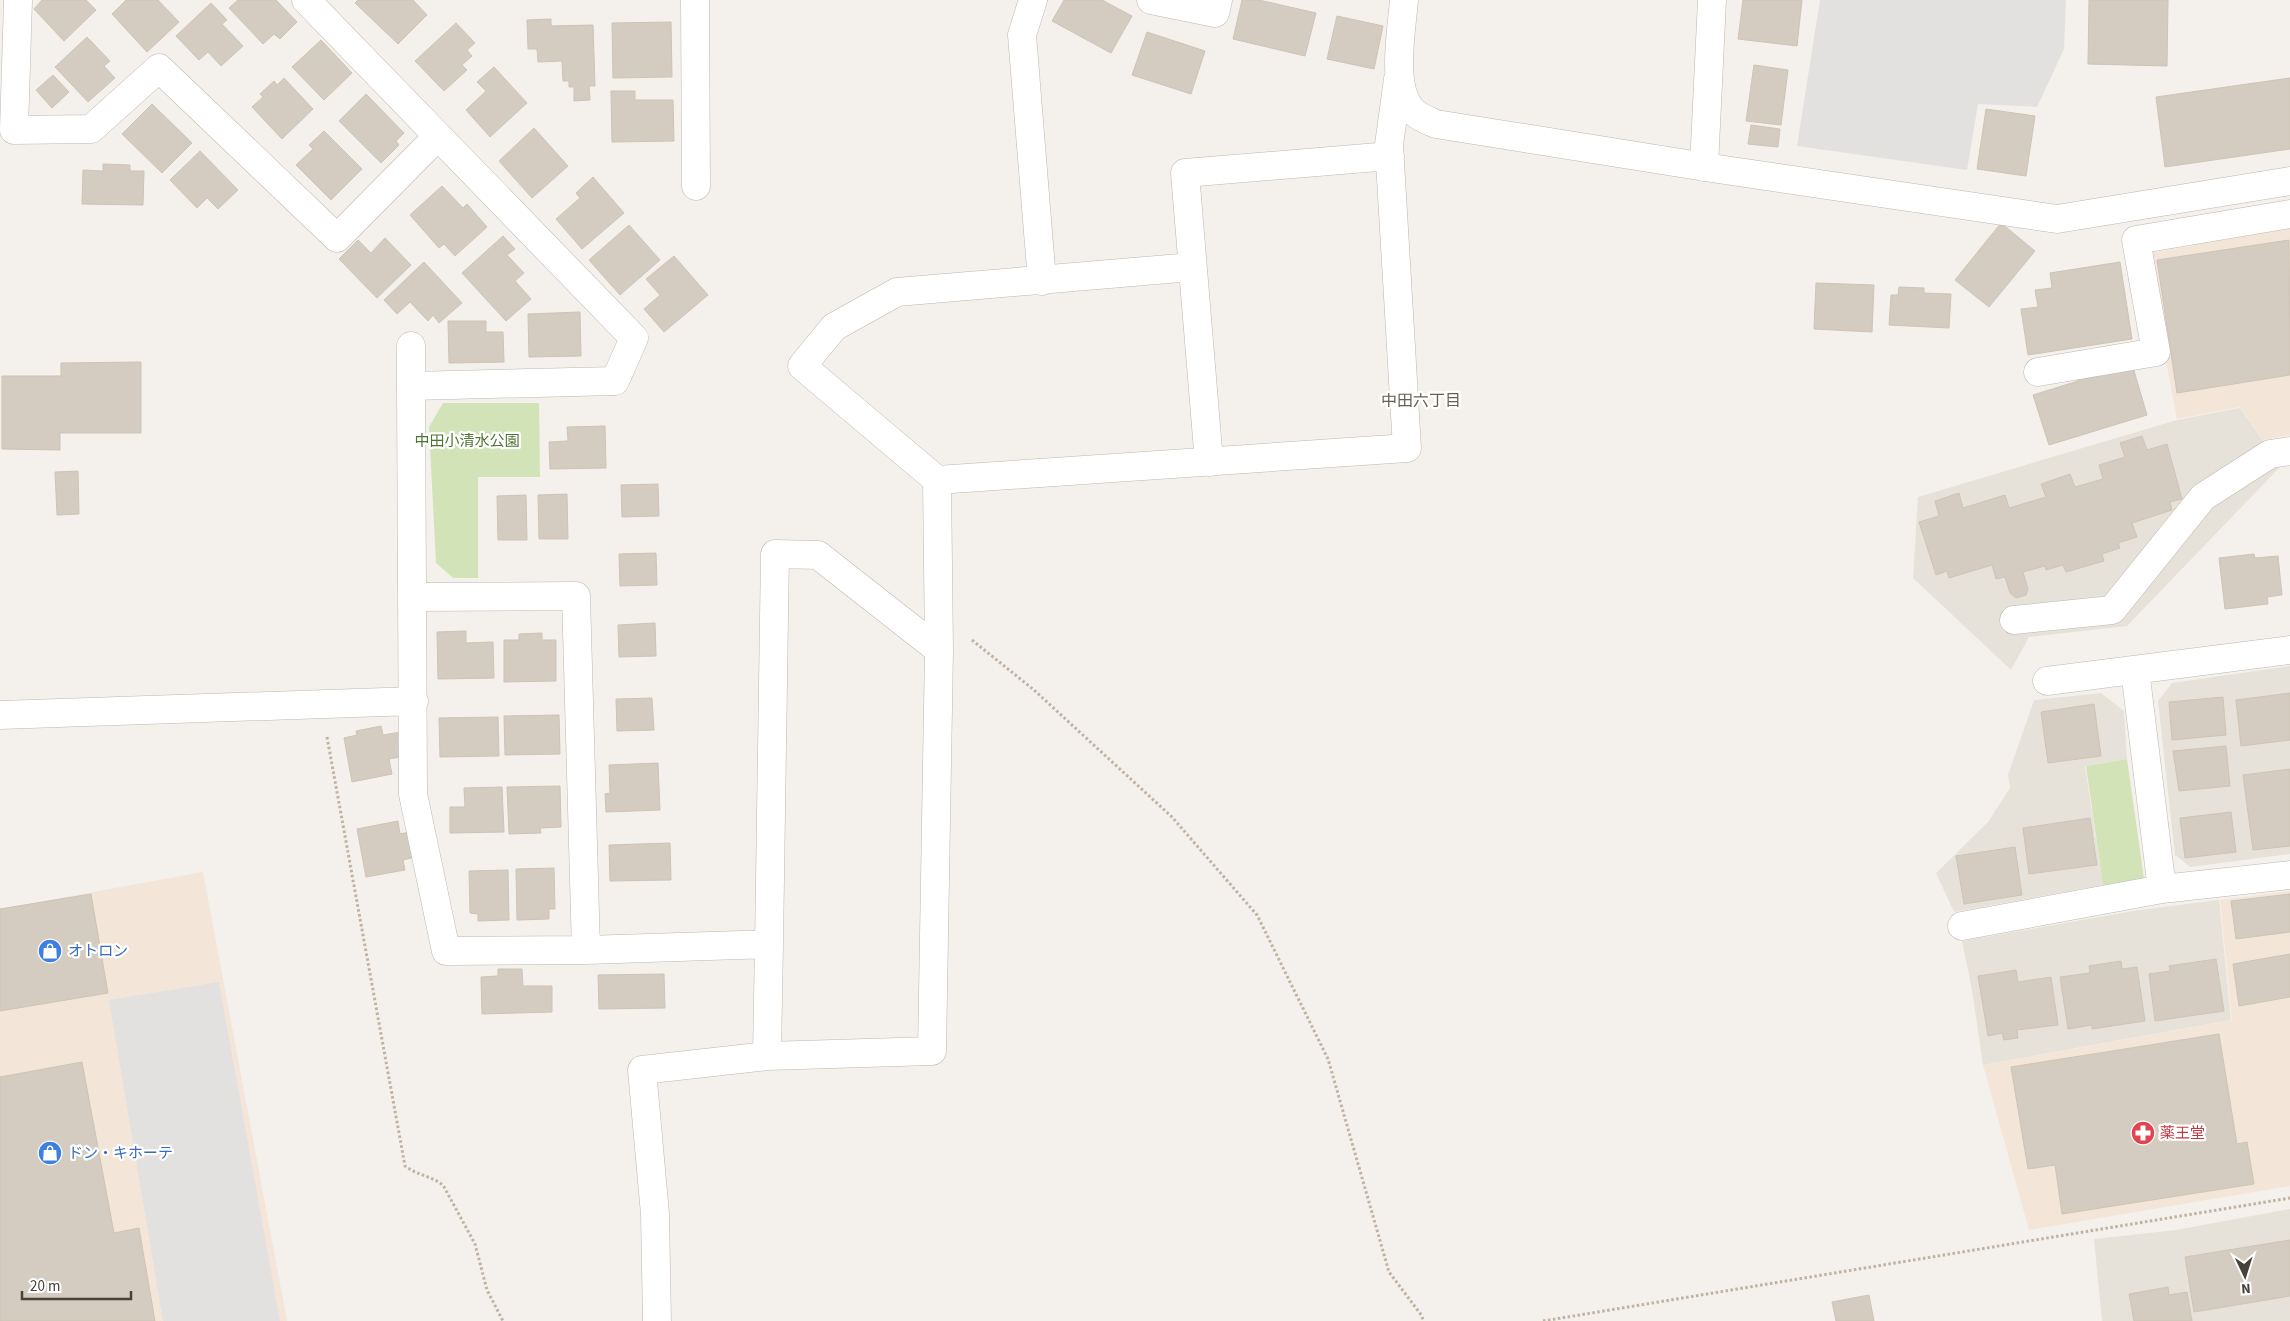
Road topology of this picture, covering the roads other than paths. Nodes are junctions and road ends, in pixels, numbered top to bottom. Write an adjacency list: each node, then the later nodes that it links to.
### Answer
1 (18, 0): 10 (street)
2 (306, 0): 10 (street)
3 (695, 0): 14 (street)
4 (1033, 0): 17 (street)
5 (1151, 0): 6 (street)
6 (1218, 0)
7 (1404, 0): 9 (street)
8 (1712, 0): 12 (street)
9 (1399, 76): 11 (street); 12 (street)
10 (438, 136): 20 (street)
11 (1390, 156): 16 (street); 22 (street)
12 (1704, 167): 13 (street)
13 (2290, 182)
14 (696, 186)
15 (2290, 214): 19 (street)
16 (1192, 267): 17 (street); 22 (street)
17 (1042, 281): 23 (street)
18 (411, 346): 20 (street)
19 (2038, 372)
20 (412, 386): 24 (street)
21 (2290, 452): 25 (street)
22 (1208, 462): 23 (street)
23 (937, 480): 26 (street)
24 (413, 597): 30 (street); 36 (street)
25 (2014, 620)
26 (939, 650): 35 (street); 37 (street)
27 (2290, 650): 28 (street)
28 (2135, 670): 29 (street); 33 (street)
29 (2047, 681)
30 (414, 701): 31 (street); 36 (street)
31 (0, 715)
32 (2290, 874): 33 (street)
33 (2162, 889): 34 (street)
34 (1962, 926)
35 (769, 944): 36 (street); 37 (street)
36 (586, 950)
37 (767, 1056): 38 (street)
38 (658, 1321)

